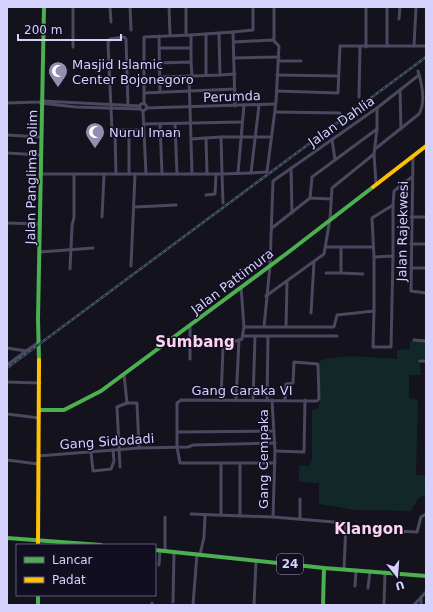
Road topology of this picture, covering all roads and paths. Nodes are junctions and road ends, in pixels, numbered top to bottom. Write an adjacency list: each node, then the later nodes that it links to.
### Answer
1 (44, 7): 54 (main road, Jalan Panglima Polim)
2 (73, 7): 28 (street)
3 (110, 7): 14 (street)
4 (130, 7): 15 (street)
5 (169, 7): 19 (street)
6 (186, 7): 20 (street)
7 (253, 7): 16 (street)
8 (274, 7): 23 (street)
9 (366, 7): 30 (street)
10 (387, 7): 25 (street)
11 (400, 7): 13 (street)
12 (416, 7): 26 (street)
13 (399, 20)
14 (110, 22)
15 (131, 30)
16 (233, 32): 17 (street); 24 (street)
17 (219, 33): 18 (street); 41 (street)
18 (206, 34): 21 (street); 40 (street)
19 (170, 35): 20 (street); 22 (street)
20 (186, 35): 21 (street)
21 (191, 35): 32 (street, Perumda)
22 (159, 36): 31 (street); 50 (street)
23 (274, 40): 24 (street); 34 (street)
24 (234, 42): 33 (street)
25 (387, 46): 26 (street); 30 (street)
26 (414, 46): 27 (street)
27 (426, 46)
28 (73, 47)
29 (360, 47): 30 (street); 45 (street); 53 (street)
30 (366, 47)
31 (159, 48): 32 (street); 37 (street)
32 (191, 48): 36 (street, Perumda)
33 (234, 58): 34 (street); 39 (street)
34 (278, 59): 35 (street); 42 (street)
35 (301, 61)
36 (192, 62): 37 (street); 44 (street, Perumda)
37 (159, 63): 46 (street)
38 (418, 71): 43 (street)
39 (235, 74): 41 (street); 47 (street)
40 (206, 75): 41 (street); 44 (street)
41 (220, 75)
42 (277, 75): 45 (street); 52 (street)
43 (419, 75): 48 (street, Jalan Dahlia); 75 (street)
44 (191, 76): 46 (street); 49 (street, Perumda)
45 (338, 76): 52 (street)
46 (160, 77): 51 (street)
47 (235, 89): 49 (street); 61 (street)
48 (400, 90): 65 (street, Jalan Dahlia); 75 (street)
49 (190, 91): 51 (street); 63 (street, Perumda)
50 (144, 92): 51 (street); 56 (street)
51 (160, 92)
52 (277, 92): 57 (street)
53 (359, 97)
54 (41, 102): 55 (street); 62 (street); 82 (main road, Jalan Panglima Polim)
55 (7, 103)
56 (144, 104): 64 (street); 66 (street)
57 (275, 104): 60 (street, Perumda); 67 (street)
58 (128, 105): 62 (street); 62 (street); 66 (street)
59 (244, 105): 60 (street, Perumda); 61 (street, Perumda); 69 (street)
60 (259, 105): 80 (street)
61 (235, 106): 63 (street, Perumda)
62 (111, 107): 66 (street); 77 (street)
63 (190, 107): 64 (street, Perumda); 70 (street, Perumda)
64 (147, 108): 66 (street)
65 (377, 108): 74 (street); 87 (street, Jalan Dahlia)
66 (141, 109): 71 (street)
67 (274, 112): 68 (street); 81 (street)
68 (340, 113)
69 (242, 122): 70 (street, Perumda); 84 (street)
70 (190, 123): 73 (street, Perumda); 86 (street, Perumda)
71 (144, 124): 72 (street, Perumda); 76 (street)
72 (160, 124): 73 (street, Perumda); 105 (street)
73 (175, 124): 106 (street)
74 (377, 129): 89 (street); 94 (street)
75 (401, 129): 89 (street)
76 (143, 130): 78 (street); 104 (street)
77 (115, 131): 78 (street); 101 (street)
78 (129, 131): 102 (street)
79 (7, 135): 82 (street)
80 (255, 136): 81 (street); 84 (street); 97 (street)
81 (271, 136): 97 (street)
82 (41, 137): 92 (main road, Jalan Panglima Polim)
83 (221, 137): 84 (street); 85 (street); 110 (street)
84 (240, 137): 96 (street)
85 (206, 138): 86 (street); 108 (street)
86 (191, 139): 107 (street, Perumda)
87 (332, 139): 94 (street); 95 (street, Jalan Dahlia)
88 (426, 146): 93 (main road, Jalan Pattimura)
89 (375, 149): 91 (street)
90 (7, 153): 92 (street)
91 (374, 154): 112 (street); 115 (street)
92 (41, 155): 98 (main road, Jalan Panglima Polim)
93 (413, 156): 111 (street, Jalan Rajekwesi); 112 (main road, Jalan Pattimura)
94 (335, 160): 114 (street)
95 (291, 168): 120 (street); 127 (street, Jalan Dahlia)
96 (238, 173): 97 (street); 110 (street)
97 (251, 173)
98 (40, 174): 99 (street); 126 (main road, Jalan Panglima Polim)
99 (74, 174): 100 (street); 134 (street)
100 (104, 174): 101 (street); 122 (street)
101 (116, 174): 102 (street)
102 (130, 174): 103 (street)
103 (135, 174): 104 (street); 119 (street)
104 (146, 174): 105 (street)
105 (162, 174): 106 (street)
106 (177, 174): 107 (street)
107 (192, 174): 108 (street)
108 (207, 174): 109 (street)
109 (216, 174): 110 (street); 113 (street)
110 (222, 174): 116 (street)
111 (412, 177): 118 (street); 123 (street, Jalan Rajekwesi)
112 (376, 183): 124 (main road, Jalan Pattimura)
113 (206, 195)
114 (310, 198): 115 (street); 120 (street)
115 (331, 199): 124 (street)
116 (223, 203)
117 (176, 205): 119 (street)
118 (393, 205): 132 (street); 136 (street)
119 (135, 207): 139 (street)
120 (292, 213): 127 (street)
121 (426, 216): 123 (street)
122 (102, 217)
123 (411, 217): 128 (street, Jalan Rajekwesi)
124 (330, 219): 130 (street); 140 (main road, Jalan Pattimura)
125 (7, 223): 126 (street)
126 (40, 224): 135 (main road, Jalan Panglima Polim)
127 (272, 228): 140 (street)
128 (411, 244): 129 (street); 141 (street, Jalan Rajekwesi)
129 (426, 244)
130 (326, 247): 131 (street); 138 (street)
131 (341, 247): 132 (street); 145 (street)
132 (373, 247): 137 (street)
133 (92, 248): 134 (street)
134 (70, 251): 135 (street); 143 (street)
135 (40, 252): 164 (main road, Jalan Panglima Polim)
136 (393, 256): 137 (street); 151 (street)
137 (374, 257): 151 (street)
138 (314, 262): 147 (street); 152 (street)
139 (132, 266)
140 (270, 266): 148 (main road, Jalan Pattimura); 150 (street)
141 (411, 268): 142 (street); 149 (street, Jalan Rajekwesi)
142 (426, 268)
143 (70, 269)
144 (326, 273): 145 (street)
145 (341, 273): 146 (street)
146 (363, 274)
147 (287, 282): 150 (street); 156 (street)
148 (241, 287): 153 (main road, Jalan Pattimura); 154 (street)
149 (426, 292)
150 (266, 296): 155 (street)
151 (374, 311): 156 (street)
152 (311, 313)
153 (190, 326): 167 (street); 171 (main road, Jalan Pattimura)
154 (244, 327): 155 (street); 157 (street)
155 (264, 327): 156 (street)
156 (286, 327)
157 (244, 336): 158 (street); 161 (street)
158 (255, 336): 159 (street); 176 (street)
159 (268, 336): 160 (street); 177 (street)
160 (337, 336)
161 (238, 340): 174 (street); 175 (street)
162 (414, 340): 163 (street)
163 (426, 341)
164 (39, 342): 166 (street); 173 (main road, Jalan Panglima Polim)
165 (7, 348): 166 (street)
166 (26, 351): 170 (street)
167 (190, 359)
168 (420, 361): 169 (street)
169 (426, 361)
170 (7, 365)
171 (124, 374): 181 (street); 182 (main road, Jalan Pattimura)
172 (7, 382): 173 (street)
173 (40, 383): 182 (main road, Jalan Panglima Polim)
174 (221, 400): 175 (street, Gang Caraka VI); 186 (street, Gang Caraka VI)
175 (236, 400): 176 (street, Gang Caraka VI)
176 (253, 400): 177 (street, Gang Caraka VI)
177 (267, 400): 178 (street, Gang Caraka VI)
178 (272, 400): 179 (street, Gang Caraka VI); 185 (street, Gang Cempaka)
179 (285, 400): 180 (street, Gang Caraka VI); 180 (street, Gang Caraka VI)
180 (305, 400): 192 (street)
181 (128, 403): 189 (street); 191 (street)
182 (40, 410): 184 (main road)
183 (7, 414): 184 (street)
184 (39, 418): 194 (main road)
185 (274, 431): 186 (street); 187 (street, Gang Cempaka)
186 (177, 432): 188 (street, Gang Caraka VI)
187 (275, 443): 188 (street, Gang Sidodadi); 192 (street, Gang Cempaka)
188 (177, 447): 189 (street, Gang Sidodadi); 199 (street, Gang Caraka VI)
189 (139, 448): 191 (street, Gang Sidodadi)
190 (113, 450): 191 (street, Gang Sidodadi); 193 (street, Gang Sidodadi); 193 (street)
191 (119, 450): 200 (street)
192 (275, 451): 197 (street, Gang Cempaka)
193 (91, 453): 194 (street, Gang Sidodadi)
194 (38, 456): 198 (main road)
195 (7, 460): 198 (street)
196 (240, 463): 197 (street); 199 (street); 206 (street)
197 (275, 463): 208 (street, Gang Cempaka)
198 (38, 464): 212 (main road)
199 (221, 464): 205 (street)
200 (120, 467)
201 (300, 499): 209 (street)
202 (191, 514): 203 (street)
203 (205, 514): 205 (street); 216 (street)
204 (426, 514): 210 (street)
205 (221, 515): 206 (street)
206 (240, 516): 208 (street)
207 (165, 517): 214 (street)
208 (273, 517): 209 (street)
209 (300, 519): 210 (street)
210 (347, 529): 220 (street)
211 (7, 538): 212 (main road)
212 (38, 543): 213 (main road)
213 (78, 544)
214 (160, 550): 215 (main road, 24); 218 (street)
215 (174, 552): 216 (main road, 24); 229 (street)
216 (199, 554): 217 (main road, 24); 231 (street)
217 (256, 560): 219 (main road, 24); 232 (street)
218 (159, 565)
219 (324, 568): 220 (main road, 24); 233 (main road)
220 (344, 569): 221 (main road, 24)
221 (356, 570): 222 (main road, 24); 225 (street)
222 (370, 571): 223 (main road, 24); 226 (street)
223 (385, 572): 224 (main road, 24); 230 (street)
224 (426, 576)
225 (355, 586)
226 (368, 588)
227 (426, 592): 228 (street)
228 (421, 597): 234 (street); 235 (street)
229 (172, 602)
230 (384, 604)
231 (193, 605)
232 (254, 605)
233 (323, 605)
234 (414, 605)
235 (421, 605)

